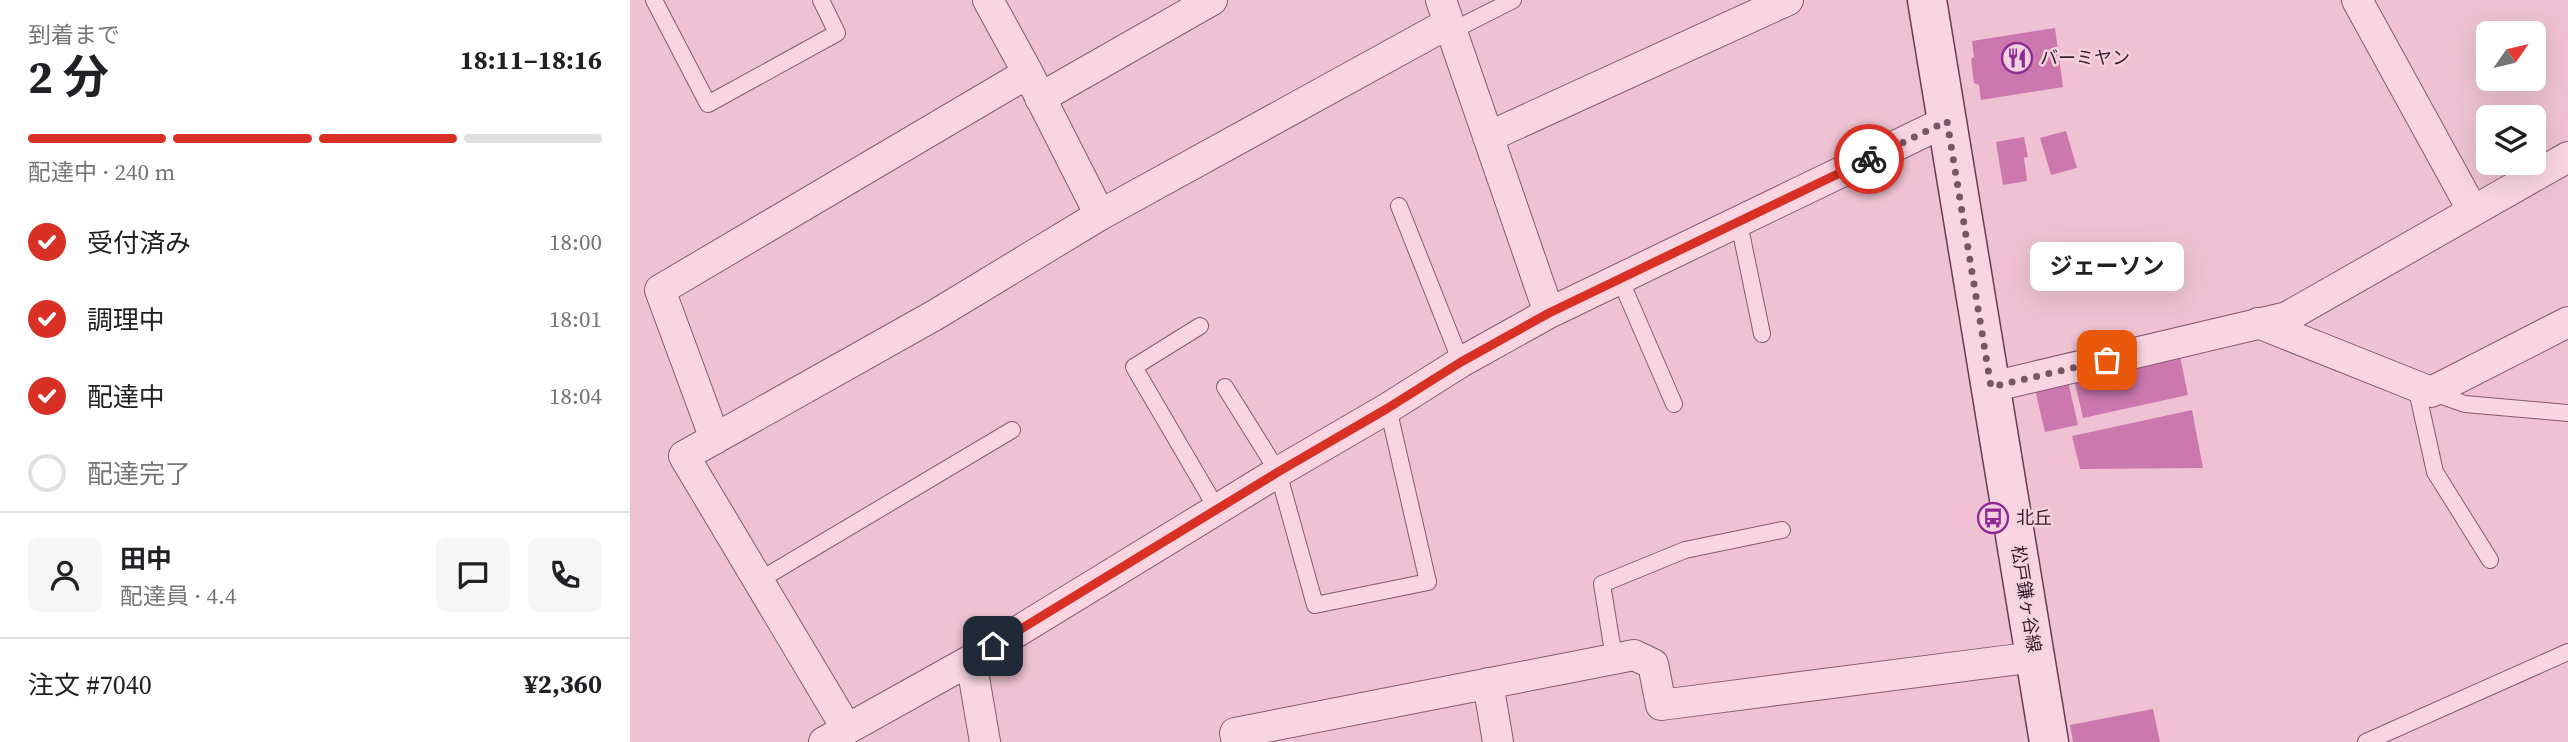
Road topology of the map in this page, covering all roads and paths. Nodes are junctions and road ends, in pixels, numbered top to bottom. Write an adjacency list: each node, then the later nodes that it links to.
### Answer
1 (653, 0): 2 (lane)
2 (821, 0)
3 (988, 0): 10 (street)
4 (1212, 0): 10 (street)
5 (1513, 0): 9 (lane)
6 (1788, 0): 12 (street)
7 (1927, 0): 11 (main road, 松戸鎌ヶ谷線)
8 (2365, 3): 15 (street)
9 (1448, 18): 12 (street); 16 (street)
10 (1034, 85): 16 (street); 32 (street)
11 (1947, 121): 17 (street); 26 (main road, 松戸鎌ヶ谷線)
12 (1488, 137): 19 (street)
13 (2568, 157): 15 (street)
14 (1399, 206): 24 (lane)
15 (2473, 211): 21 (street)
16 (1100, 215): 32 (street)
17 (1740, 223): 18 (street); 23 (lane)
18 (1620, 279): 19 (street); 28 (lane)
19 (1549, 313): 24 (street)
20 (2568, 322): 27 (street)
21 (2258, 323): 26 (street); 27 (street)
22 (1200, 326): 34 (lane)
23 (1762, 334)
24 (1461, 362): 29 (street)
25 (1225, 387): 33 (lane)
26 (1991, 387): 39 (main road, 松戸鎌ヶ谷線)
27 (2423, 389): 30 (lane); 36 (lane)
28 (1674, 404)
29 (1388, 408): 33 (street); 33 (lane)
30 (2568, 413)
31 (1012, 430): 37 (lane)
32 (715, 439): 37 (street)
33 (1278, 472): 34 (street)
34 (1217, 509): 41 (street)
35 (1782, 530): 40 (lane)
36 (2490, 560)
37 (760, 580): 43 (street)
38 (2568, 652): 48 (lane)
39 (2035, 657): 40 (street); 47 (main road, 松戸鎌ヶ谷線)
40 (1614, 658): 42 (street)
41 (971, 660): 43 (street); 44 (street)
42 (1488, 683): 45 (street); 46 (street)
43 (836, 735)
44 (985, 742)
45 (1237, 742)
46 (1497, 742)
47 (2049, 742)
48 (2365, 742)

